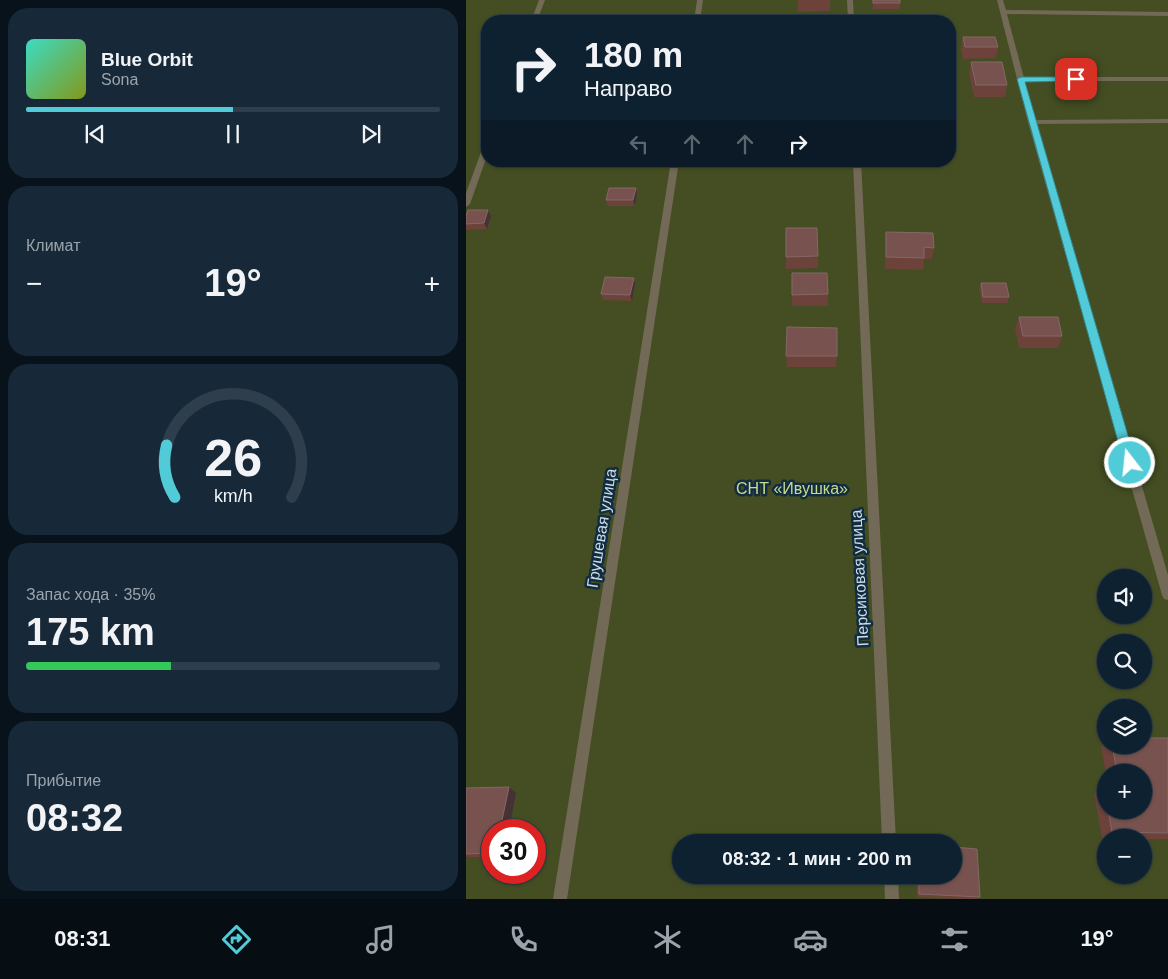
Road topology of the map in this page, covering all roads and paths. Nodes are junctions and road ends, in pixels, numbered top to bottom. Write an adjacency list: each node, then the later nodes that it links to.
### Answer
1 (542, 0): 7 (street)
2 (700, 0): 8 (street)
3 (850, 0): 9 (street)
4 (1000, 0): 5 (street)
5 (1003, 12): 6 (street); 10 (street)
6 (1168, 14)
7 (536, 15)
8 (698, 15)
9 (850, 15)
10 (1021, 79): 11 (street); 13 (street)
11 (1168, 79)
12 (1168, 121): 13 (street)
13 (1032, 122): 18 (street)
14 (481, 163): 17 (street)
15 (674, 167): 21 (street, Грушевая улица)
16 (857, 167): 19 (street, Персиковая улица)
17 (466, 204)
18 (1168, 595)
19 (889, 834)
20 (891, 884): 22 (street)
21 (560, 899)
22 (892, 899)

